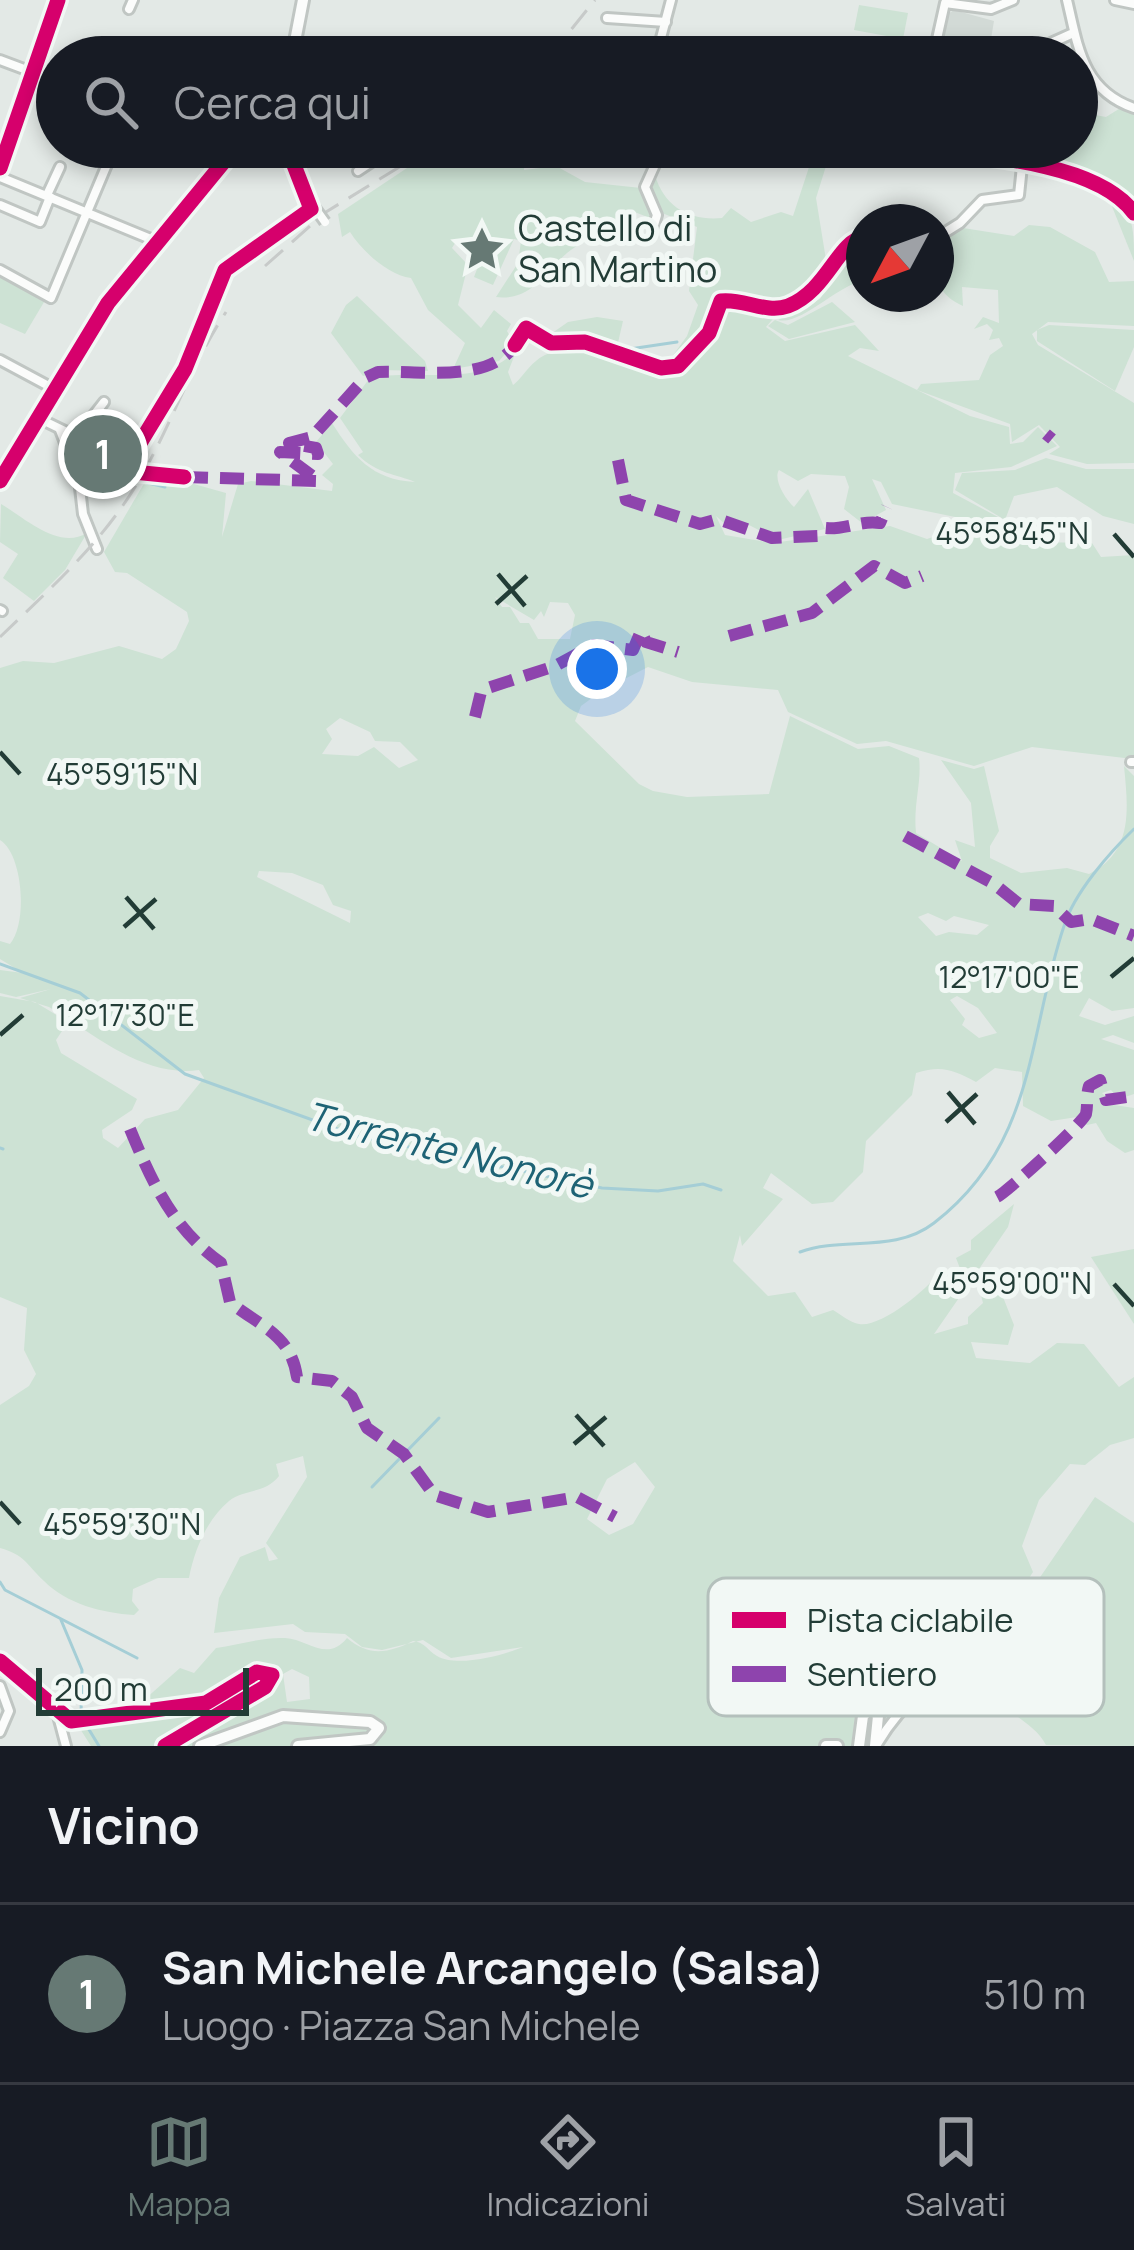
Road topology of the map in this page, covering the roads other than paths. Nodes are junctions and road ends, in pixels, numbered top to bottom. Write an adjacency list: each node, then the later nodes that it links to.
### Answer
1 (58, 0): 11 (street)
2 (303, 0): 12 (street)
3 (1013, 0): 14 (street)
4 (1067, 0): 10 (street)
5 (1115, 0): 7 (street)
6 (671, 3): 9 (street)
7 (1134, 4)
8 (607, 18): 9 (street)
9 (666, 22): 13 (street)
10 (1072, 34): 15 (street)
11 (45, 36)
12 (296, 36)
13 (662, 36)
14 (937, 36)
15 (1067, 36)
16 (0, 60): 18 (street)
17 (36, 63): 18 (street)
18 (34, 69): 30 (street)
19 (1098, 84): 20 (street)
20 (1134, 108)
21 (59, 168): 32 (street)
22 (106, 168): 34 (street)
23 (219, 168): 39 (street)
24 (295, 168): 31 (street)
25 (362, 168): 29 (street)
26 (654, 168): 38 (street)
27 (1022, 168): 37 (street)
28 (1046, 168): 35 (street)
29 (358, 171)
30 (0, 173): 32 (street)
31 (304, 194): 36 (street, bridge); 49 (street)
32 (49, 196): 33 (street); 34 (street)
33 (0, 205)
34 (88, 212): 39 (street); 41 (street)
35 (1134, 214)
36 (326, 223)
37 (954, 223)
38 (654, 225)
39 (158, 242): 44 (street)
40 (846, 246): 42 (street)
41 (0, 270)
42 (515, 345)
43 (0, 360): 44 (street)
44 (56, 390): 46 (street)
45 (104, 402): 48 (street)
46 (38, 418): 47 (street); 52 (street)
47 (60, 430): 48 (street); 51 (street)
48 (79, 434): 49 (street); 51 (street)
49 (131, 454): 50 (street)
50 (184, 478)
51 (80, 479): 53 (street)
52 (0, 481)
53 (97, 549)
54 (0, 1661): 56 (street)
55 (0, 1686): 60 (street)
56 (58, 1716): 61 (street); 62 (street)
57 (864, 1716): 67 (street)
58 (874, 1716): 68 (street)
59 (894, 1716): 68 (street)
60 (0, 1732)
61 (66, 1746)
62 (165, 1746)
63 (200, 1746): 64 (street)
64 (298, 1746)
65 (826, 1746): 66 (street)
66 (837, 1746)
67 (859, 1746)
68 (876, 1746)

